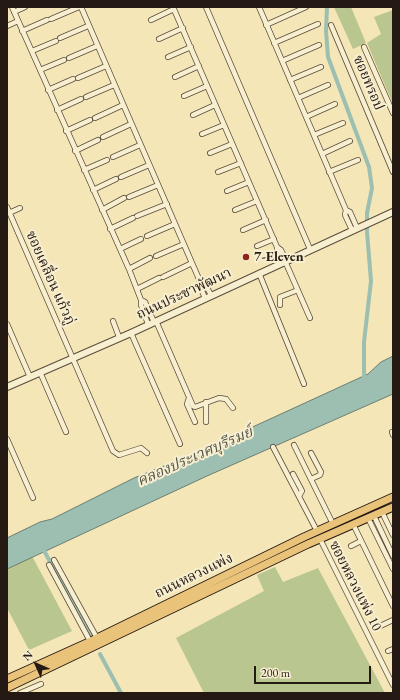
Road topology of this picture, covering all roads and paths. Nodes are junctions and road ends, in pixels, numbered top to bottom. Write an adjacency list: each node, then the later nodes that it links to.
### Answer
1 (25, 7): 7 (street)
2 (80, 7): 14 (street); 16 (street)
3 (206, 7): 95 (street)
4 (259, 7): 11 (street)
5 (306, 7): 11 (street)
6 (174, 8): 8 (street); 15 (street)
7 (13, 9): 9 (street)
8 (151, 20)
9 (18, 21): 13 (street); 16 (street)
10 (318, 24): 18 (street)
11 (266, 25): 18 (street)
12 (331, 25): 69 (street, ซอยทรอป)
13 (7, 26)
14 (88, 26): 20 (street); 23 (street)
15 (182, 28): 17 (street); 21 (street)
16 (22, 31): 23 (street)
17 (159, 39)
18 (274, 43): 25 (street)
19 (319, 45): 25 (street)
20 (97, 46): 26 (street); 29 (street)
21 (191, 47): 24 (street); 27 (street)
22 (364, 47): 44 (street)
23 (32, 51): 29 (street)
24 (168, 57)
25 (282, 61): 31 (street)
26 (106, 66): 32 (street); 35 (street)
27 (199, 66): 30 (street); 33 (street)
28 (321, 67): 31 (street)
29 (40, 70): 35 (street)
30 (175, 77)
31 (290, 80): 38 (street)
32 (114, 85): 37 (street); 41 (street)
33 (207, 86): 36 (street); 42 (street)
34 (328, 86): 38 (street)
35 (48, 90): 43 (street)
36 (184, 96)
37 (86, 97)
38 (298, 98): 46 (street)
39 (81, 99): 43 (street)
40 (335, 104): 46 (street)
41 (123, 105): 47 (street); 50 (street)
42 (215, 105): 45 (street); 51 (street)
43 (57, 110): 52 (street)
44 (393, 113)
45 (193, 115)
46 (306, 117): 54 (street)
47 (95, 118)
48 (90, 120): 52 (street)
49 (343, 123): 54 (street)
50 (131, 124): 57 (street); 58 (street)
51 (224, 125): 53 (street); 56 (street)
52 (66, 131): 58 (street)
53 (202, 134)
54 (314, 135): 60 (street)
55 (350, 141): 60 (street)
56 (232, 144): 59 (street); 64 (street)
57 (140, 145): 61 (street); 65 (street)
58 (75, 150): 66 (street)
59 (210, 153)
60 (322, 154): 68 (street)
61 (113, 157)
62 (107, 160): 66 (street)
63 (358, 160): 68 (street)
64 (241, 163): 67 (street); 72 (street)
65 (149, 165): 70 (street); 73 (street)
66 (84, 170): 74 (street)
67 (218, 172)
68 (330, 172): 87 (street)
69 (393, 172)
70 (121, 177)
71 (116, 179): 74 (street)
72 (249, 182): 75 (street); 76 (street)
73 (158, 185): 77 (street); 80 (street)
74 (93, 190): 80 (street)
75 (227, 192)
76 (257, 201): 81 (street); 84 (street)
77 (167, 204): 85 (street); 86 (street)
78 (7, 207): 83 (street, ซอยเคลื่อน แก้วภู่)
79 (20, 208): 83 (street)
80 (102, 210): 86 (street)
81 (235, 210)
82 (393, 212): 87 (street, ถนนประชาพัฒนา)
83 (10, 213): 112 (street, ซอยเคลื่อน แก้วภู่)
84 (266, 220): 88 (street); 91 (street)
85 (175, 224): 89 (street); 92 (street)
86 (110, 229): 94 (street)
87 (354, 229): 95 (street, ถนนประชาพัฒนา)
88 (243, 230)
89 (147, 236)
90 (141, 239): 94 (street)
91 (274, 239): 93 (street); 98 (street)
92 (184, 244): 96 (street); 99 (street)
93 (257, 246)
94 (120, 249): 100 (street)
95 (310, 249): 98 (street, ถนนประชาพัฒนา)
96 (156, 256)
97 (150, 258): 100 (street)
98 (284, 261): 101 (street, ถนนประชาพัฒนา); 103 (street)
99 (192, 263): 102 (street); 104 (street)
100 (129, 269): 102 (street)
101 (259, 273): 104 (street, ถนนประชาพัฒนา); 115 (street)
102 (137, 289): 108 (street)
103 (298, 290): 105 (street); 106 (street)
104 (208, 297): 108 (street, ถนนประชาพัฒนา)
105 (280, 305)
106 (310, 318)
107 (113, 322): 111 (street)
108 (153, 322): 110 (street, ถนนประชาพัฒนา); 117 (street)
109 (7, 324): 114 (street)
110 (131, 332): 111 (street, ถนนประชาพัฒนา); 124 (street)
111 (118, 337): 112 (street, ถนนประชาพัฒนา)
112 (73, 357): 113 (street, ถนนประชาพัฒนา); 127 (street, ซอยเคลื่อน แก้วภู่)
113 (40, 372): 114 (street, ถนนประชาพัฒนา); 122 (street)
114 (30, 376): 116 (street, ถนนประชาพัฒนา)
115 (304, 384)
116 (7, 387)
117 (189, 398): 118 (street); 120 (street)
118 (206, 402): 119 (street); 121 (street)
119 (233, 408)
120 (195, 422)
121 (206, 422)
122 (66, 432)
123 (7, 439): 133 (street)
124 (180, 444)
125 (294, 445): 130 (street)
126 (273, 447): 131 (street)
127 (147, 453)
128 (312, 453): 130 (street)
129 (293, 474): 131 (street)
130 (311, 479): 137 (street)
131 (298, 496): 139 (street)
132 (393, 497): 137 (main road, ถนนหลวงแพ่ง)
133 (33, 498)
134 (393, 507): 135 (main road, ถนนหลวงแพ่ง)
135 (382, 512): 136 (main road, ถนนหลวงแพ่ง); 140 (street)
136 (371, 517): 138 (main road, ถนนหลวงแพ่ง); 144 (street); 146 (street)
137 (333, 524): 139 (main road, ถนนหลวงแพ่ง)
138 (353, 524): 142 (main road, ถนนหลวงแพ่ง); 143 (street)
139 (317, 531): 141 (main road, ถนนหลวงแพ่ง)
140 (393, 535)
141 (304, 537): 145 (main road); 155 (main road, ถนนหลวงแพ่ง)
142 (320, 539): 145 (main road, ถนนหลวงแพ่ง); 160 (street, ซอยหลวงแพ่ง 10)
143 (361, 541): 147 (street); 152 (street)
144 (386, 542): 146 (street); 148 (street)
145 (308, 544): 161 (main road, ถนนหลวงแพ่ง)
146 (381, 544): 151 (street)
147 (351, 546)
148 (393, 556)
149 (54, 560): 155 (street)
150 (49, 565): 155 (street)
151 (393, 569)
152 (393, 606)
153 (393, 620): 154 (street)
154 (376, 628)
155 (93, 640): 158 (main road, ถนนหลวงแพ่ง)
156 (393, 649): 157 (street)
157 (388, 651)
158 (7, 679)
159 (41, 684): 162 (street)
160 (393, 685)
161 (7, 688)
162 (20, 693)

